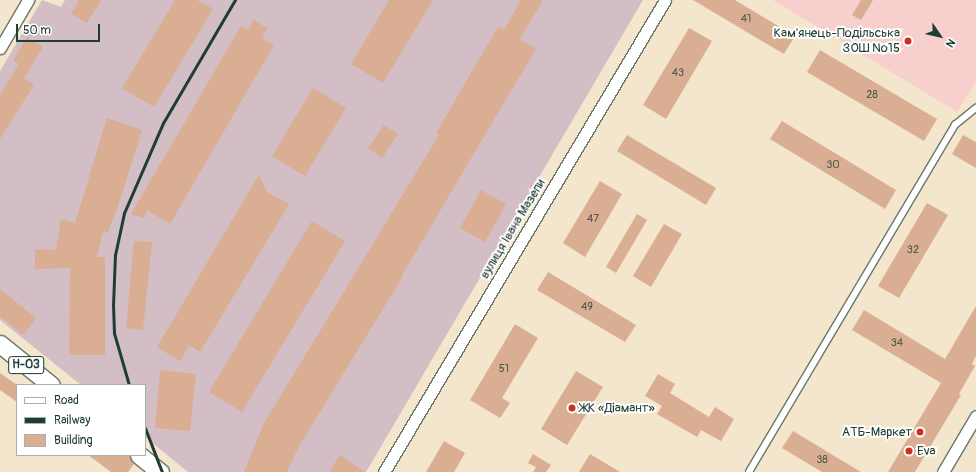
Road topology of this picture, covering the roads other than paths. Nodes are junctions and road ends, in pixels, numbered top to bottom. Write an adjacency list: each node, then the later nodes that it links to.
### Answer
1 (28, 0): 3 (street)
2 (666, 0): 10 (street, вулиця Івана Мазепи)
3 (0, 48)
4 (976, 108): 11 (lane)
5 (0, 344): 6 (main road, Н-03)
6 (50, 384)
7 (976, 416): 12 (street)
8 (140, 456): 9 (main road)
9 (160, 472)
10 (384, 472)
11 (749, 472)
12 (943, 472)

